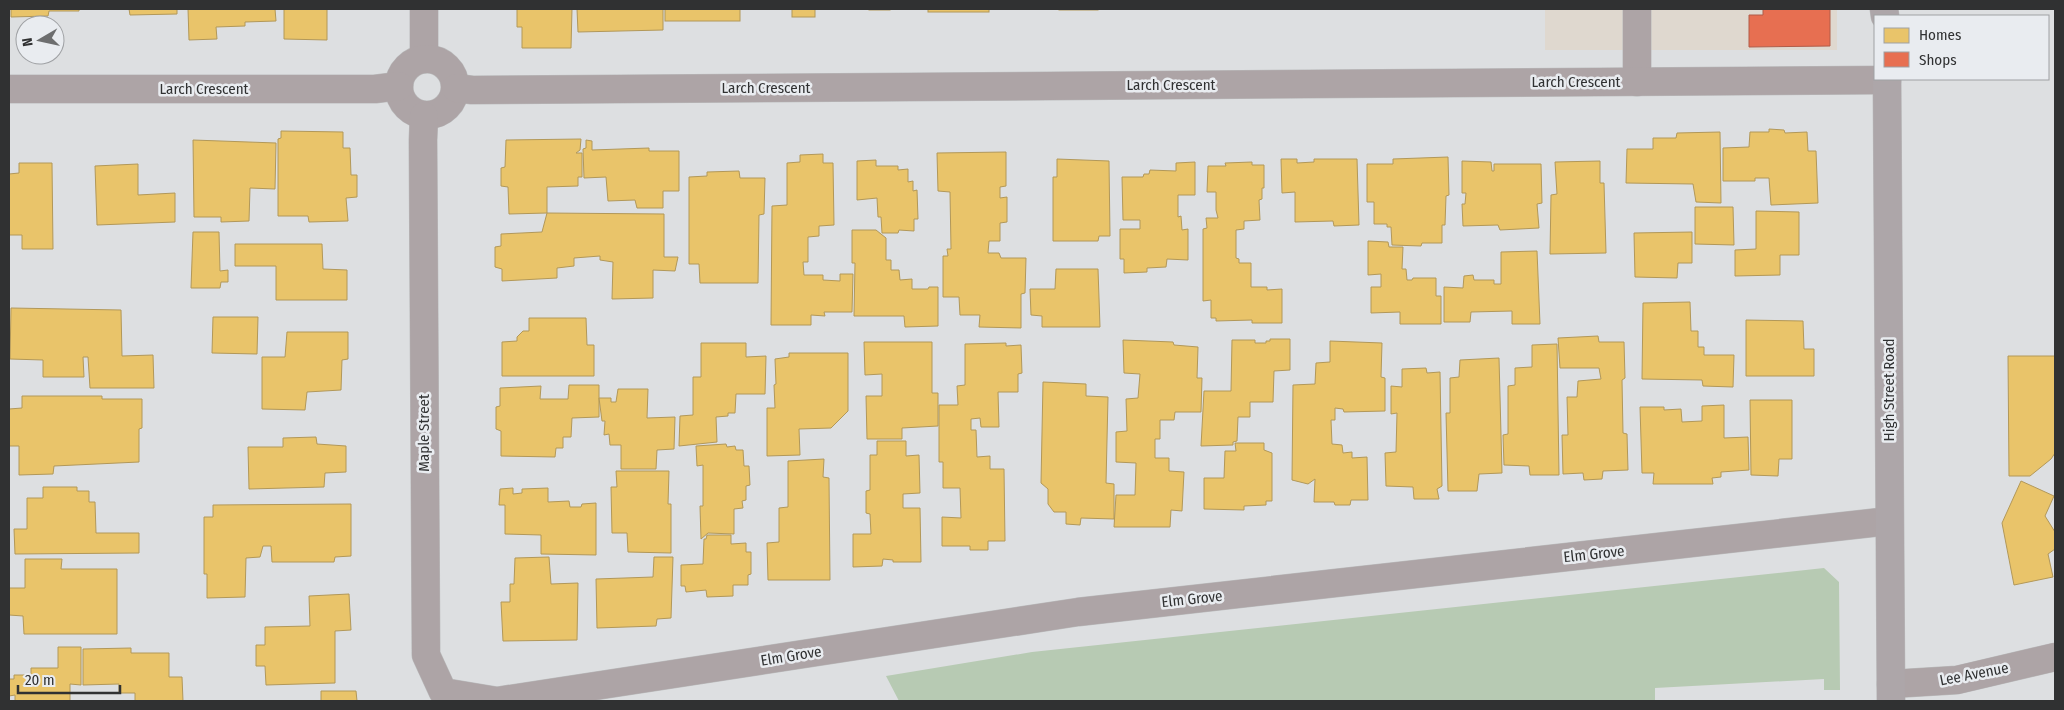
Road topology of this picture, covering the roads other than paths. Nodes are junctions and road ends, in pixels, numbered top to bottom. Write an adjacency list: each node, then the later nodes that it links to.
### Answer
1 (424, 9): 3 (street)
2 (1636, 9): 6 (street)
3 (424, 59): 7 (street); 8 (street)
4 (1874, 79): 6 (street, Larch Crescent)
5 (1887, 80): 11 (main road, High Street Road)
6 (1637, 82): 8 (street, Larch Crescent)
7 (399, 86): 9 (street, Larch Crescent); 10 (street)
8 (456, 88): 10 (street)
9 (9, 90)
10 (424, 116): 14 (street, Maple Street)
11 (1890, 521): 13 (main road, High Street Road); 14 (street, Elm Grove)
12 (2055, 657): 13 (street, Lee Avenue)
13 (1891, 693)
14 (497, 701)

